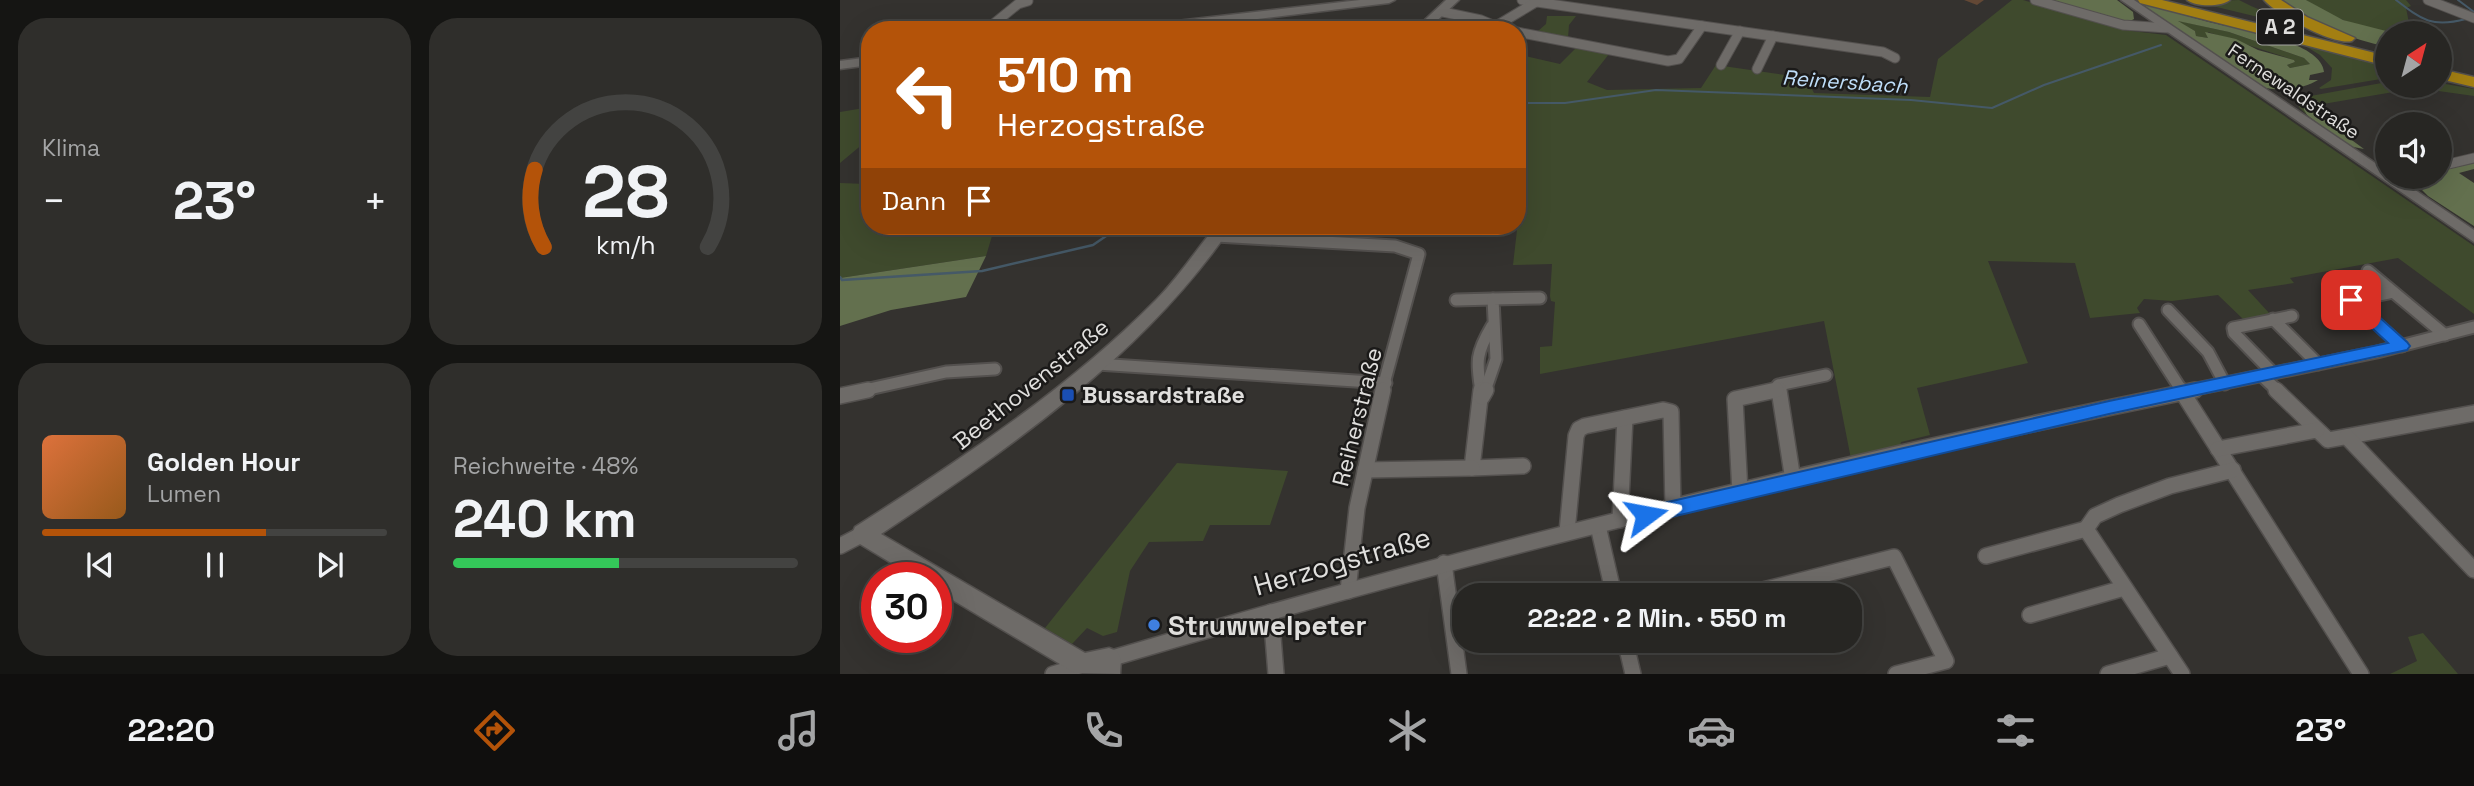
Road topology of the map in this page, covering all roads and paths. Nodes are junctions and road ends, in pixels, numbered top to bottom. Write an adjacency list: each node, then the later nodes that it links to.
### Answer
1 (1389, 0): 13 (main road)
2 (1453, 0): 15 (main road)
3 (1522, 0): 12 (street)
4 (2035, 0): 23 (street)
5 (2173, 0): 30 (highway, A 2)
6 (2193, 0): 7 (highway)
7 (2223, 0)
8 (2271, 0): 29 (highway)
9 (2428, 0): 16 (street)
10 (1028, 1): 17 (street)
11 (2128, 1): 14 (main road, Fernewaldstraße)
12 (1536, 2): 21 (street); 25 (street)
13 (1312, 4): 18 (main road)
14 (2144, 5): 22 (street); 24 (main road, Fernewaldstraße); 32 (highway, A 2)
15 (1443, 12): 19 (main road); 20 (street)
16 (2474, 18)
17 (997, 21)
18 (1196, 21)
19 (1432, 21)
20 (1476, 21)
21 (1510, 21)
22 (2135, 23): 23 (street); 24 (street)
23 (2123, 25): 24 (street)
24 (2163, 25): 43 (main road, Fernewaldstraße)
25 (1702, 26): 26 (street); 27 (street)
26 (1740, 32): 28 (street); 35 (street)
27 (1526, 34)
28 (1773, 36): 31 (street); 36 (street)
29 (2375, 48)
30 (2375, 49)
31 (1895, 58)
32 (2375, 58)
33 (861, 62): 34 (main road)
34 (840, 65)
35 (1721, 65)
36 (1757, 69)
37 (2452, 69): 38 (highway)
38 (2474, 75)
39 (2452, 77): 40 (highway)
40 (2474, 82)
41 (2474, 158): 42 (street)
42 (2452, 163)
43 (2375, 167)
44 (2407, 189): 47 (main road, Fernewaldstraße)
45 (1217, 235): 61 (main road, Beethovenstraße)
46 (1267, 235): 66 (street, Reiherstraße)
47 (2474, 237)
48 (2368, 271): 49 (street)
49 (2393, 292): 59 (street); 60 (street)
50 (1540, 298): 51 (street)
51 (1493, 299): 52 (street); 57 (street)
52 (1456, 300)
53 (2168, 310): 67 (street)
54 (2292, 316): 55 (street)
55 (2273, 319): 62 (street); 64 (street)
56 (2139, 324): 69 (street)
57 (1492, 326): 71 (street); 71 (street)
58 (2474, 327): 59 (street, Herzogstraße)
59 (2445, 335): 60 (street, Herzogstraße)
60 (2402, 346): 62 (street, Herzogstraße)
61 (1097, 364): 66 (street); 88 (main road, Beethovenstraße)
62 (2318, 364): 64 (street, Herzogstraße)
63 (995, 369): 70 (street)
64 (2267, 374): 67 (street, Herzogstraße); 74 (street)
65 (1826, 375): 68 (street)
66 (1386, 383): 79 (street, Reiherstraße)
67 (2225, 384): 69 (street, Herzogstraße)
68 (1779, 389): 81 (street); 82 (street)
69 (2183, 392): 76 (street); 81 (street, Herzogstraße)
70 (840, 396)
71 (1482, 397): 78 (street)
72 (2474, 413): 75 (street)
73 (1625, 418): 83 (street); 84 (street); 87 (street)
74 (2317, 430): 75 (street); 76 (street)
75 (2347, 437): 93 (street)
76 (2218, 449): 80 (street)
77 (1523, 466): 78 (street)
78 (1472, 468): 79 (street)
79 (1365, 470): 98 (street, Reiherstraße)
80 (2233, 470): 86 (street); 112 (street)
81 (1793, 481): 82 (street, Herzogstraße)
82 (1740, 492): 83 (street, Herzogstraße)
83 (1673, 509): 84 (street, Herzogstraße)
84 (1620, 520): 85 (street, Herzogstraße)
85 (1598, 526): 87 (street, Herzogstraße); 94 (street)
86 (2086, 529): 90 (street); 97 (street)
87 (1567, 533): 92 (street, Herzogstraße)
88 (863, 534): 89 (street, Beethovenstraße); 91 (main road)
89 (840, 546)
90 (1986, 556)
91 (909, 562)
92 (1444, 563): 98 (street, Herzogstraße); 107 (street)
93 (2474, 570)
94 (1611, 583)
95 (1791, 583): 109 (street)
96 (952, 587): 103 (main road)
97 (2124, 588): 100 (street); 102 (street)
98 (1348, 591): 99 (street, Herzogstraße)
99 (1271, 612): 104 (street, Herzogstraße); 106 (street)
100 (2030, 615)
101 (1628, 653): 108 (street)
102 (2170, 656): 110 (street); 111 (street)
103 (1083, 665): 104 (main road, Herzogstraße); 105 (street, Herzogstraße)
104 (1109, 667)
105 (1053, 674)
106 (1276, 674)
107 (1459, 674)
108 (1633, 674)
109 (1896, 674)
110 (2108, 674)
111 (2182, 674)
112 (2361, 674)

